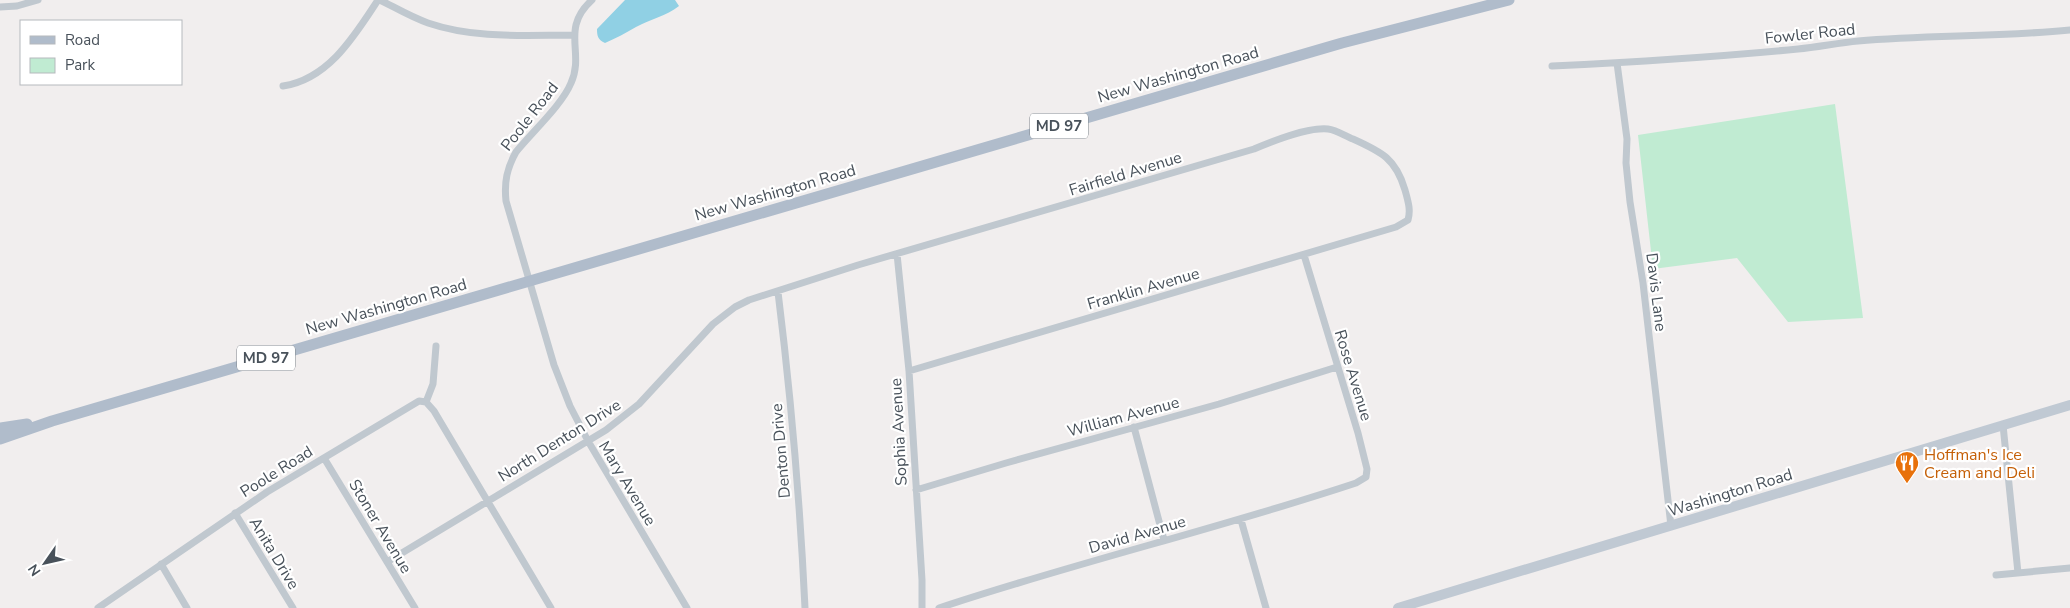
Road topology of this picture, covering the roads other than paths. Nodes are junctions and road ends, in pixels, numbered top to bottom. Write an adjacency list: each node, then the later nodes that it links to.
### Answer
1 (38, 0): 5 (street)
2 (379, 0): 7 (street); 10 (street)
3 (592, 0): 7 (street, Poole Road)
4 (1509, 0): 14 (main road, New Washington Road / MD 97)
5 (0, 7)
6 (2070, 30): 8 (street, Fowler Road)
7 (573, 35): 14 (street, Poole Road)
8 (1617, 63): 9 (street, Fowler Road); 33 (street, Davis Lane)
9 (1552, 66)
10 (283, 86)
11 (1386, 231): 12 (street, Fairfield Avenue); 13 (street, Franklin Avenue)
12 (897, 254): 15 (street, Fairfield Avenue); 18 (street, Sophia Avenue)
13 (1304, 255): 17 (street, Rose Avenue); 18 (street, Franklin Avenue)
14 (529, 281): 21 (main road, New Washington Road / MD 97); 26 (street, Mary Avenue)
15 (778, 292): 26 (street, North Denton Drive); 46 (street, Denton Drive)
16 (436, 346): 19 (street)
17 (1337, 367): 23 (street, William Avenue); 28 (street, Rose Avenue)
18 (908, 371): 29 (street, Sophia Avenue)
19 (426, 402): 27 (street, Poole Road); 30 (street)
20 (2070, 406): 22 (main road, Washington Road)
21 (52, 421): 24 (main road, New Washington Road / MD 97); 25 (main road, New Washington Road / MD 97)
22 (2003, 425): 33 (main road, Washington Road); 38 (street)
23 (1134, 427): 29 (street, William Avenue); 34 (street)
24 (0, 428)
25 (0, 439)
26 (588, 441): 30 (street, North Denton Drive); 45 (street, Mary Avenue)
27 (324, 458): 31 (street, Poole Road); 35 (street, Stoner Avenue)
28 (1342, 488): 32 (street, David Avenue)
29 (916, 490): 47 (street, Sophia Avenue)
30 (488, 501): 35 (street, North Denton Drive); 44 (street)
31 (235, 513): 36 (street, Poole Road); 42 (street, Anita Drive)
32 (1241, 520): 34 (street, David Avenue); 49 (street)
33 (1671, 526): 50 (main road, Washington Road)
34 (1164, 540): 48 (street, David Avenue)
35 (387, 562): 43 (street, Stoner Avenue)
36 (161, 564): 40 (street, Poole Road); 41 (street)
37 (2070, 568): 38 (street)
38 (2018, 573): 39 (street)
39 (1996, 575)
40 (98, 608)
41 (187, 608)
42 (292, 608)
43 (415, 608)
44 (551, 608)
45 (687, 608)
46 (805, 608)
47 (922, 608)
48 (939, 608)
49 (1266, 608)
50 (1399, 608)

